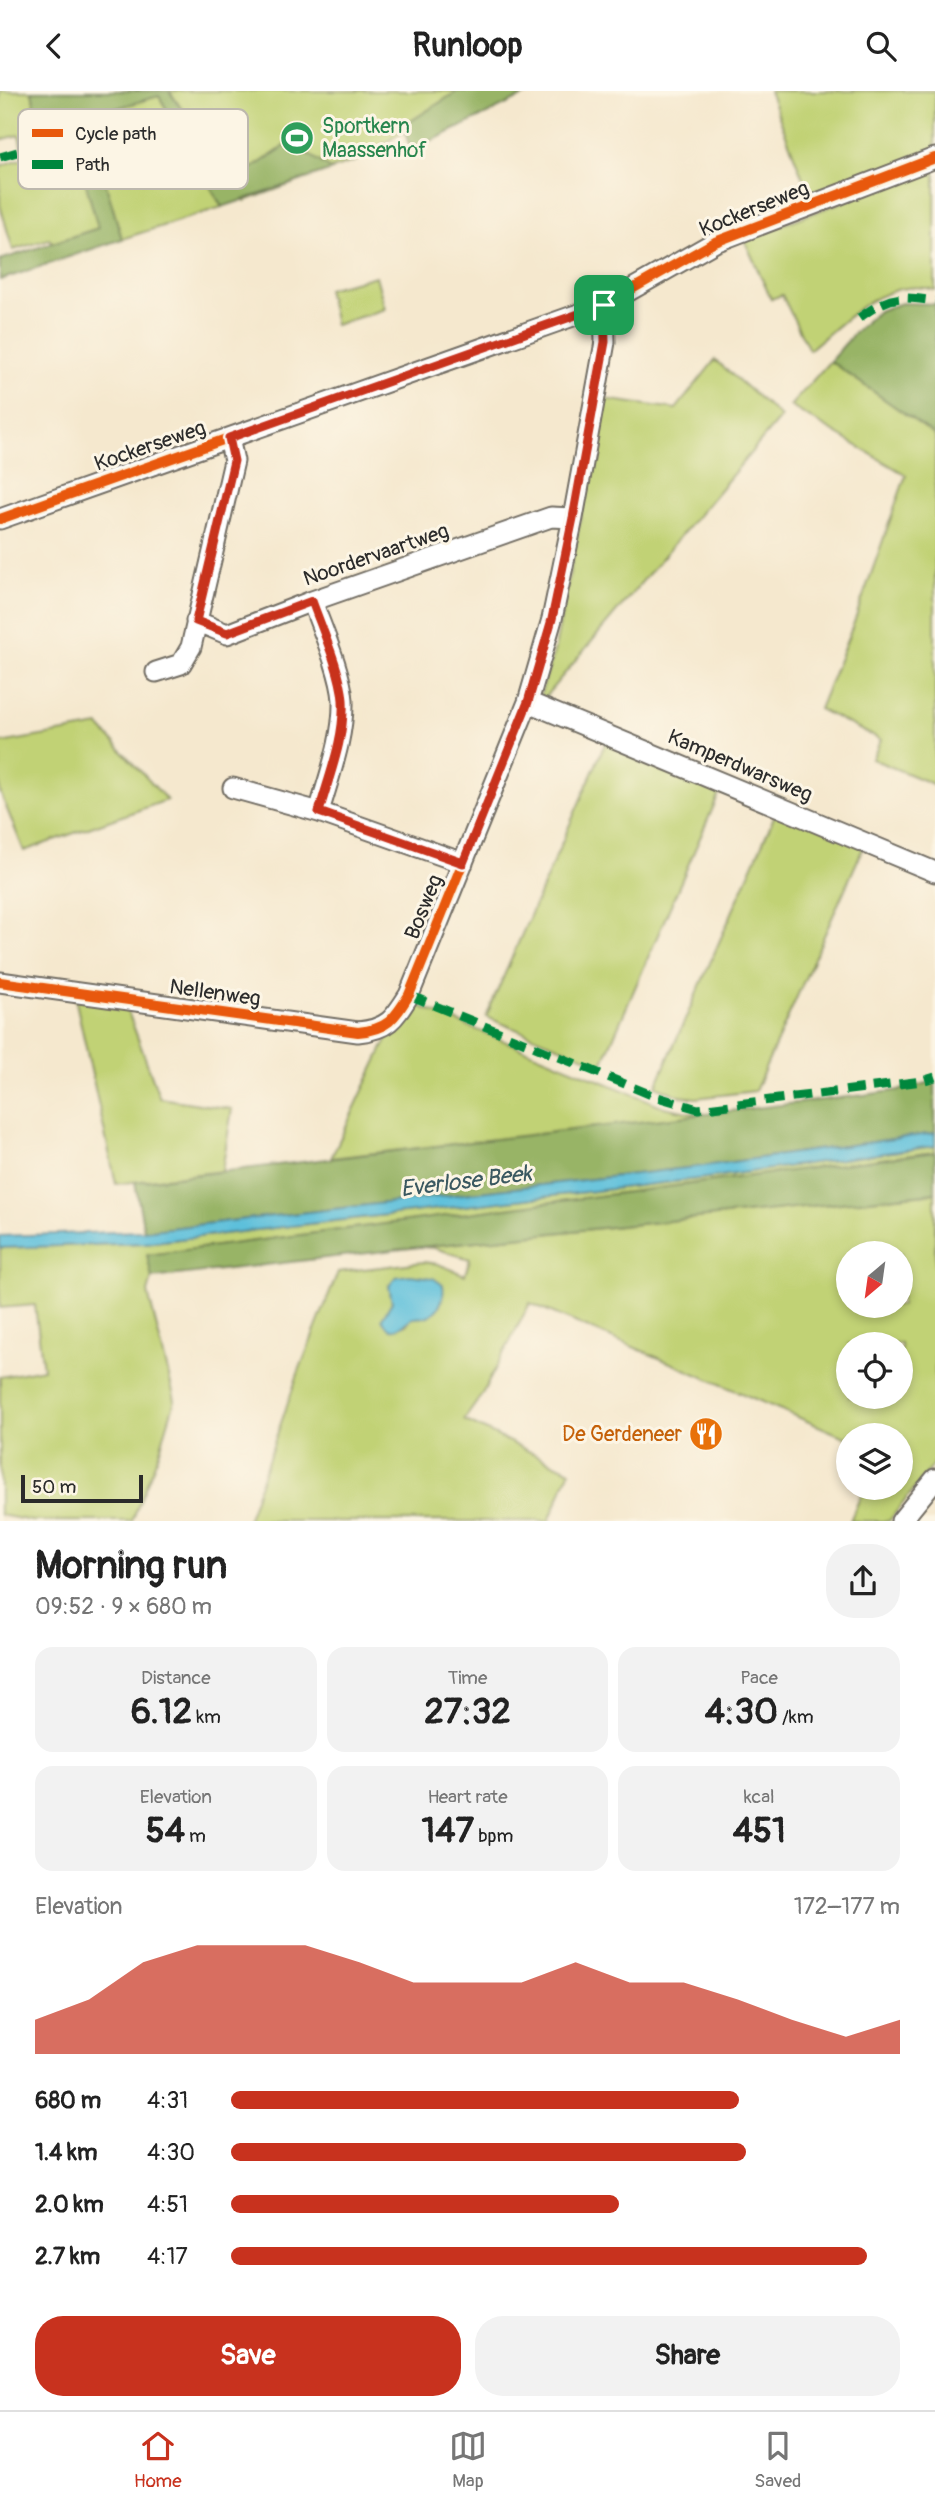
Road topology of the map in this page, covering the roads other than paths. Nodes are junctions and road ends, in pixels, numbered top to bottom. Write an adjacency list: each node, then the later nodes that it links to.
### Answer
1 (935, 158): 2 (street, Kockerseweg)
2 (604, 305): 3 (street, Kockerseweg); 4 (street, Bosweg)
3 (229, 438): 5 (street, Kockerseweg); 7 (street)
4 (573, 518): 6 (street, Noordervaartweg); 9 (street, Bosweg)
5 (0, 519)
6 (312, 601): 7 (street, Noordervaartweg); 11 (street)
7 (196, 621): 8 (street)
8 (156, 672)
9 (528, 702): 12 (street, Bosweg); 13 (street, Kamperdwarsweg)
10 (233, 788): 11 (street)
11 (319, 812): 12 (street)
12 (463, 863): 15 (street, Bosweg)
13 (935, 872)
14 (0, 982): 15 (street, Nellenweg)
15 (410, 995)
16 (935, 1479): 17 (street)
17 (901, 1521)

